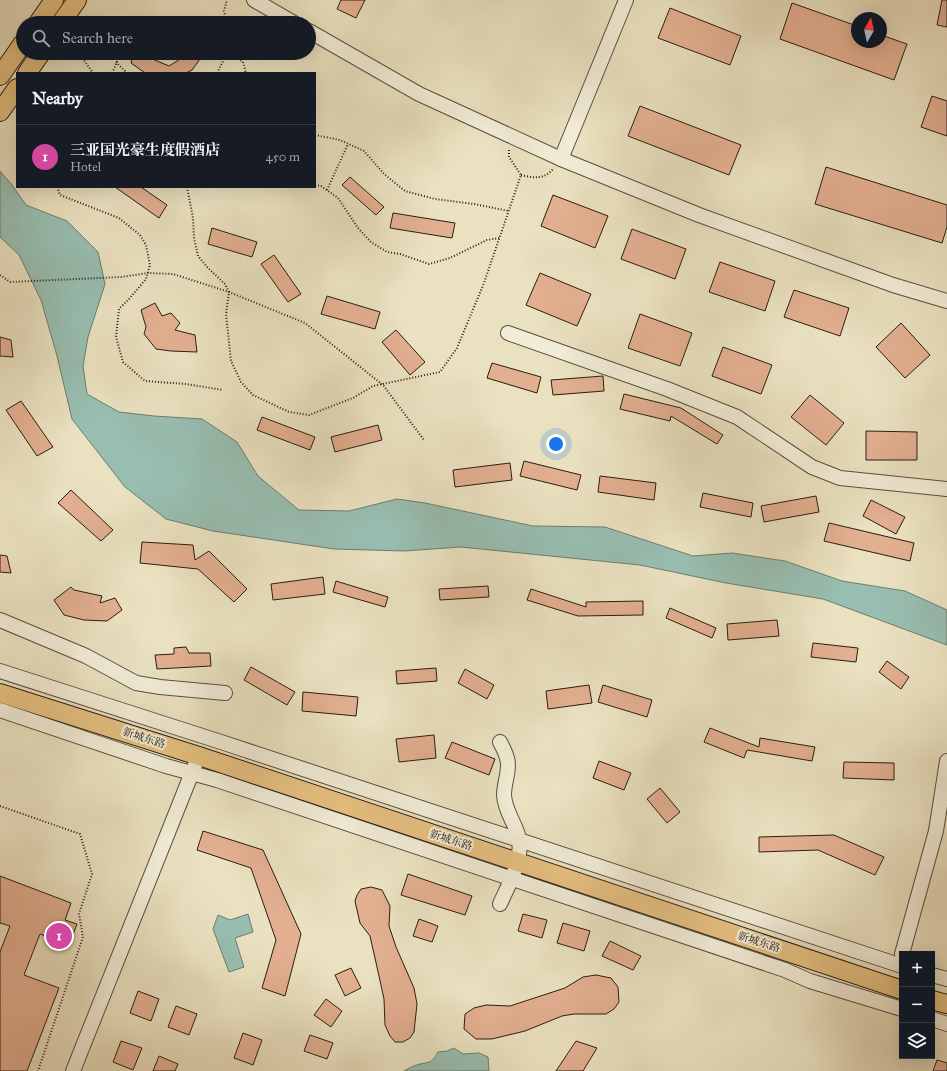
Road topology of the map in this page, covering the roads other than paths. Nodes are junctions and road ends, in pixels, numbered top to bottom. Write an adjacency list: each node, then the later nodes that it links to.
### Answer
1 (54, 0): 5 (main road)
2 (77, 0): 6 (main road)
3 (254, 0): 7 (street)
4 (626, 0): 15 (street)
5 (43, 16)
6 (66, 16)
7 (282, 16)
8 (316, 35): 15 (street)
9 (16, 54): 12 (main road)
10 (36, 60): 11 (main road)
11 (28, 72)
12 (0, 76)
13 (16, 89): 14 (main road)
14 (0, 112)
15 (561, 159): 16 (street)
16 (947, 301)
17 (508, 333): 18 (street)
18 (947, 489)
19 (0, 620): 22 (street)
20 (0, 671): 28 (street)
21 (0, 692): 25 (main road, 新城东路)
22 (225, 693)
23 (0, 710): 27 (street)
24 (500, 742): 28 (street)
25 (199, 756): 27 (street); 29 (main road, 新城东路)
26 (947, 762): 31 (street)
27 (192, 773): 29 (street); 41 (street)
28 (519, 840): 29 (street); 32 (street)
29 (515, 870): 30 (street); 35 (main road, 新城东路); 38 (street)
30 (500, 904)
31 (903, 951)
32 (899, 959)
33 (935, 976): 34 (street)
34 (947, 979)
35 (898, 989)
36 (935, 1001): 37 (main road)
37 (947, 1004)
38 (899, 1008)
39 (935, 1020): 40 (street)
40 (947, 1024)
41 (73, 1071)

